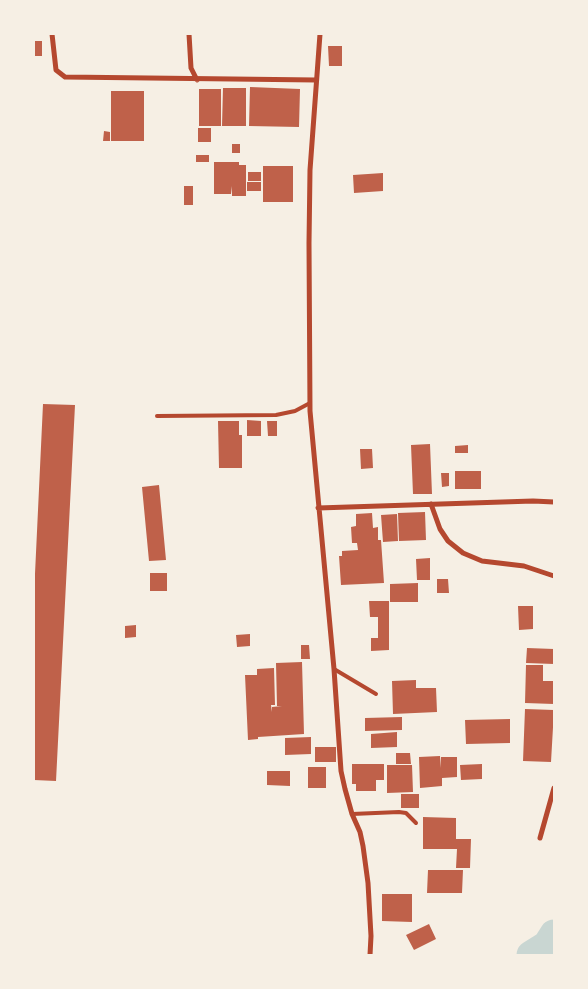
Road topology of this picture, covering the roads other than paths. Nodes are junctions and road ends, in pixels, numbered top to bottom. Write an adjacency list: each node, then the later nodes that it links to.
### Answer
1 (52, 34): 4 (street)
2 (189, 34): 4 (street)
3 (320, 34): 5 (street)
4 (197, 80): 5 (street)
5 (316, 80): 6 (street)
6 (310, 403): 7 (lane); 10 (street)
7 (157, 416)
8 (554, 502): 9 (street)
9 (431, 504): 10 (street); 11 (street)
10 (318, 508): 12 (street)
11 (554, 576)
12 (334, 669): 13 (lane); 15 (street)
13 (376, 694)
14 (554, 788): 17 (street)
15 (352, 814): 16 (lane); 18 (street)
16 (416, 823)
17 (540, 838)
18 (370, 955)

